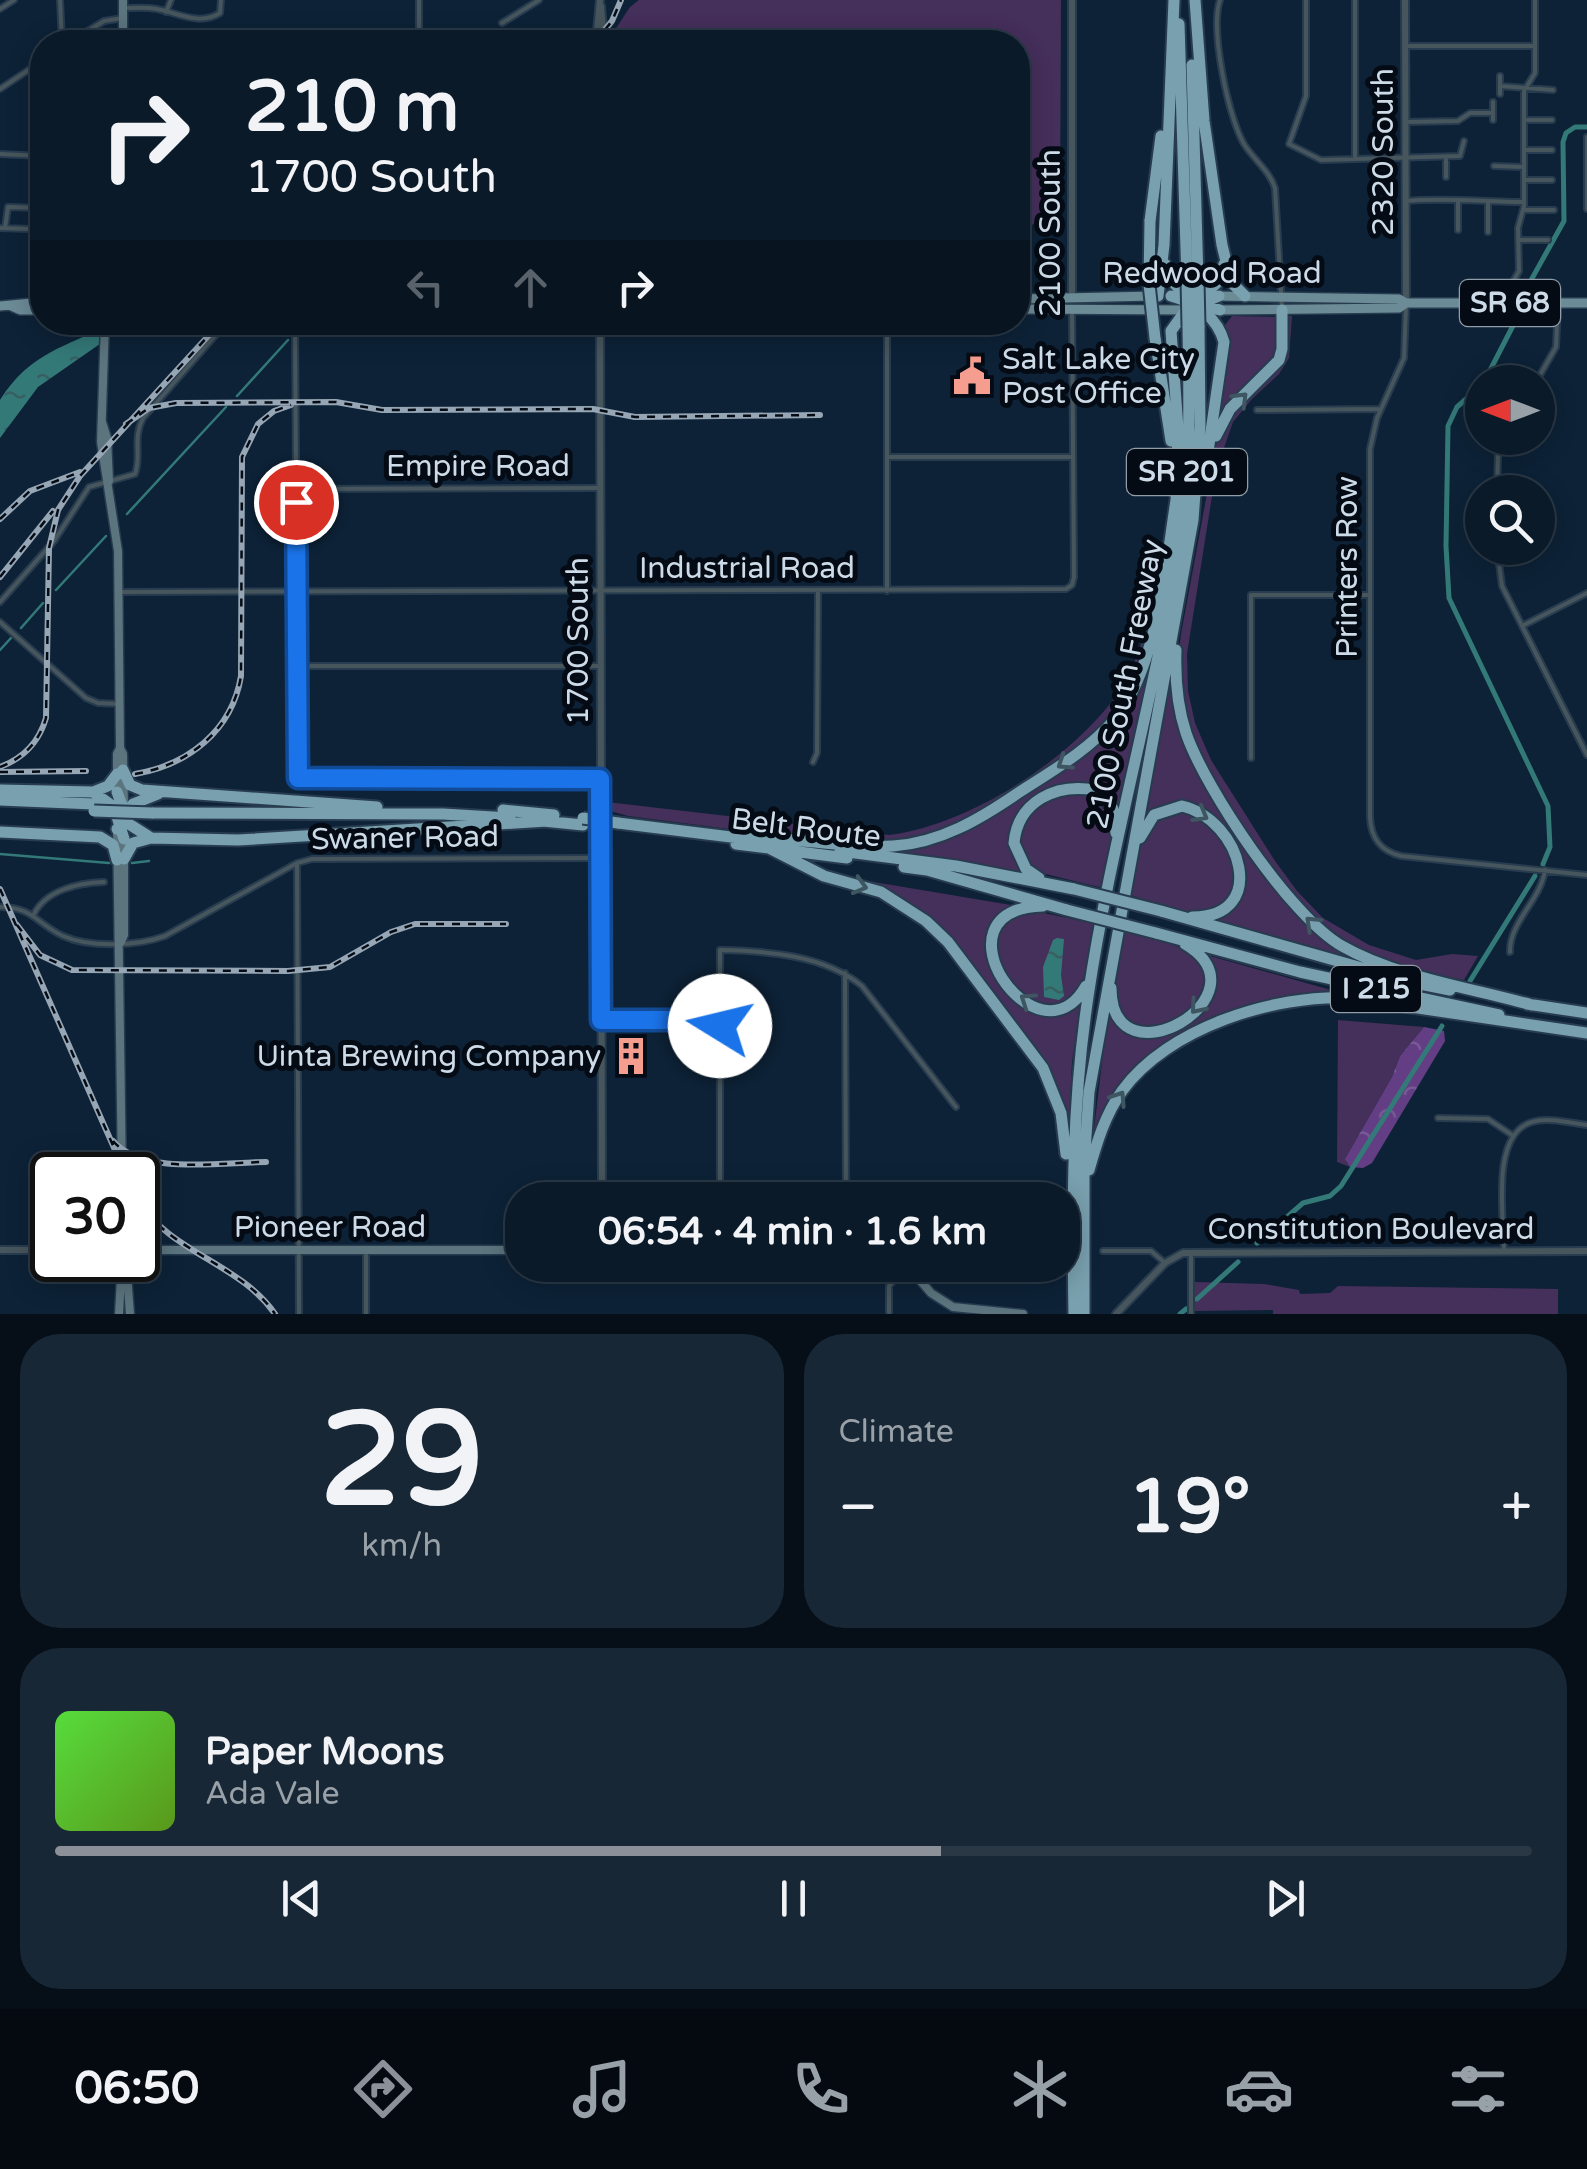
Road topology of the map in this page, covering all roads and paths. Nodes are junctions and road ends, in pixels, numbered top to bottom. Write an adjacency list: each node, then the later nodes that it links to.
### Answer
1 (14, 0): 16 (street)
2 (60, 0): 21 (street)
3 (171, 0): 18 (street)
4 (221, 0): 18 (street)
5 (419, 0): 23 (street)
6 (538, 0): 20 (street)
7 (600, 0): 19 (street)
8 (1072, 0): 76 (street, 2100 South)
9 (1176, 0): 30 (highway); 72 (highway, 2100 South Freeway / SR 201)
10 (1192, 0): 71 (highway); 72 (highway, 2100 South Freeway / SR 201)
11 (1220, 0): 79 (street)
12 (1306, 0): 49 (street)
13 (1354, 0): 49 (street)
14 (1405, 0): 26 (street, 2320 South)
15 (1535, 0): 27 (street)
16 (0, 9)
17 (123, 9): 18 (street); 22 (street)
18 (166, 12)
19 (599, 21): 24 (street); 25 (street)
20 (502, 23)
21 (61, 30)
22 (89, 30)
23 (419, 30)
24 (598, 30)
25 (601, 30)
26 (1405, 46): 27 (street); 41 (street, 2320 South)
27 (1534, 46): 32 (street)
28 (30, 69): 33 (street)
29 (1500, 76): 31 (street)
30 (1170, 82): 70 (highway); 105 (highway, bridge)
31 (1500, 86): 32 (street); 35 (street)
32 (1526, 88): 34 (street); 39 (street)
33 (0, 89)
34 (1552, 90)
35 (1500, 94)
36 (1492, 102): 37 (street)
37 (1492, 113): 38 (street); 41 (street)
38 (1492, 120)
39 (1524, 120): 40 (street); 44 (street)
40 (1552, 120)
41 (1405, 122): 50 (street, 2320 South)
42 (1587, 137): 61 (street)
43 (1464, 141): 48 (street)
44 (1524, 150): 45 (street); 52 (street)
45 (1552, 150)
46 (0, 154): 47 (street)
47 (30, 155)
48 (1446, 157): 50 (street); 53 (street)
49 (1355, 160): 50 (street)
50 (1406, 160): 56 (street, 2320 South)
51 (1494, 166): 52 (street)
52 (1524, 166): 54 (street)
53 (1446, 177)
54 (1524, 180): 55 (street); 59 (street)
55 (1552, 180)
56 (1406, 201): 57 (street); 80 (street, 2320 South)
57 (1458, 202): 58 (street); 66 (street)
58 (1488, 202): 59 (street); 67 (street)
59 (1524, 202): 62 (street)
60 (30, 207): 64 (street)
61 (1587, 208)
62 (1523, 210): 63 (street); 68 (street)
63 (1554, 210)
64 (2, 228): 65 (street)
65 (30, 228)
66 (1458, 230)
67 (1488, 232)
68 (1518, 240): 69 (street); 81 (street)
69 (1548, 240)
70 (1164, 245): 75 (highway); 77 (highway)
71 (1222, 245): 73 (highway); 77 (highway)
72 (1193, 280): 86 (highway, 2100 South Freeway / SR 201, bridge)
73 (1246, 296): 78 (main road, Redwood Road / SR 68); 79 (main road, Redwood Road / SR 68)
74 (1030, 301): 76 (main road, Redwood Road)
75 (1167, 301): 76 (main road, Redwood Road); 77 (highway); 85 (main road, Redwood Road)
76 (1072, 303): 84 (main road, Redwood Road); 85 (main road, Redwood Road); 97 (street, 2100 South)
77 (1195, 303): 78 (highway); 92 (highway); 96 (highway)
78 (1220, 303): 79 (main road, Redwood Road / SR 68)
79 (1281, 303): 80 (main road, Redwood Road / SR 68); 96 (highway, one-way to 79)
80 (1406, 303): 81 (main road, Redwood Road / SR 68); 95 (street, Printers Row)
81 (1510, 303): 82 (main road, Redwood Road / SR 68)
82 (1558, 303): 83 (main road, Redwood Road / SR 68); 93 (street)
83 (1587, 303)
84 (1030, 308)
85 (1148, 309): 92 (highway)
86 (1194, 326): 103 (highway, 2100 South Freeway / SR 201); 116 (highway, 2100 South Freeway / SR 201)
87 (104, 335): 99 (main road)
88 (216, 335): 99 (street)
89 (295, 335): 101 (street)
90 (600, 335): 100 (street, 1700 South)
91 (886, 335): 98 (street)
92 (1170, 356): 102 (highway)
93 (1546, 365)
94 (1256, 410): 95 (street)
95 (1380, 410): 114 (street, Printers Row)
96 (1210, 454): 103 (highway)
97 (1073, 456): 98 (street); 106 (street, 2100 South)
98 (887, 457): 110 (street)
99 (109, 481): 111 (main road); 115 (street)
100 (600, 488): 101 (street, Empire Road); 107 (street, 1700 South)
101 (296, 489): 108 (street)
102 (1176, 500): 105 (highway); 116 (highway)
103 (1188, 554): 112 (highway, 2100 South Freeway / SR 201)
104 (1499, 565): 118 (street)
105 (1161, 584): 140 (highway, one-way to 140)
106 (1072, 585): 110 (street, Industrial Road)
107 (600, 590): 108 (street, Industrial Road); 109 (street, Industrial Road); 120 (street, 1700 South)
108 (296, 591): 111 (street, Industrial Road); 119 (street)
109 (818, 591): 110 (street, Industrial Road); 124 (street)
110 (887, 591)
111 (120, 592): 121 (main road)
112 (1182, 592): 142 (highway, 2100 South Freeway / SR 201); 161 (highway, one-way to 112)
113 (1587, 593): 118 (street)
114 (1370, 595): 123 (street); 146 (street, Printers Row)
115 (0, 602)
116 (1166, 617): 150 (highway, 2100 South Freeway / SR 201)
117 (0, 622): 121 (street)
118 (1522, 625): 122 (street)
119 (296, 666): 120 (street); 126 (street)
120 (600, 666): 126 (street, 1700 South)
121 (120, 704): 125 (main road)
122 (1587, 755)
123 (1251, 758)
124 (813, 762)
125 (120, 772): 128 (highway); 129 (highway); 133 (main road)
126 (600, 779): 143 (street, 1700 South)
127 (0, 790): 129 (highway)
128 (182, 793): 131 (highway); 133 (highway)
129 (93, 802): 130 (highway, Belt Route / I 215); 132 (highway, Belt Route / I 215, bridge); 133 (highway)
130 (0, 803)
131 (378, 807): 132 (highway, Belt Route / I 215); 135 (highway, Belt Route / I 215)
132 (152, 810): 134 (highway, Belt Route / I 215)
133 (120, 816): 138 (highway); 139 (highway); 144 (main road)
134 (547, 821): 135 (highway, Belt Route / I 215); 139 (highway)
135 (583, 822): 136 (highway, Belt Route / I 215, bridge)
136 (618, 826): 140 (highway, Belt Route / I 215); 141 (highway, Belt Route / I 215)
137 (0, 832): 138 (highway)
138 (90, 836): 144 (highway)
139 (151, 838): 144 (highway)
140 (740, 838): 149 (highway, Belt Route / I 215)
141 (771, 848): 152 (highway, Belt Route / I 215); 174 (highway, one-way to 174)
142 (1132, 856): 153 (highway, one-way to 153); 160 (highway, 2100 South Freeway / SR 201)
143 (600, 858): 145 (street, Swaner Road); 163 (street, 1700 South)
144 (120, 860): 156 (main road)
145 (297, 863): 156 (street, Swaner Road); 180 (street)
146 (1545, 870): 147 (street); 157 (street)
147 (1587, 874)
148 (104, 882): 154 (street)
149 (1071, 888): 150 (highway); 153 (highway, Belt Route / I 215, bridge)
150 (1106, 901): 158 (highway, 2100 South Freeway / SR 201)
151 (0, 906): 154 (street, Swaner Road)
152 (1049, 906): 155 (highway, Belt Route / I 215, bridge); 158 (highway, one-way to 152)
153 (1167, 913): 161 (highway, Belt Route / I 215)
154 (34, 914): 156 (street, Swaner Road)
155 (1162, 934): 160 (highway, one-way to 160); 165 (highway, Belt Route / I 215)
156 (120, 942): 170 (main road)
157 (1510, 952)
158 (1093, 963): 175 (highway, 2100 South Freeway / SR 201)
159 (845, 972): 164 (street); 166 (street); 173 (street)
160 (1109, 978): 176 (highway, 2100 South Freeway / SR 201)
161 (1532, 1004): 162 (highway, Belt Route / I 215)
162 (1587, 1013)
163 (601, 1020): 164 (street); 171 (street, 1700 South)
164 (720, 1020): 172 (street)
165 (1587, 1030): 176 (highway, one-way to 165)
166 (956, 1108)
167 (1438, 1118): 169 (street)
168 (1587, 1125): 169 (street)
169 (1512, 1135): 185 (street)
170 (122, 1152)
171 (602, 1182)
172 (720, 1182)
173 (846, 1182)
174 (1067, 1182)
175 (1073, 1182)
176 (1084, 1188): 200 (highway, 2100 South Freeway / SR 201)
177 (0, 1250): 178 (street)
178 (30, 1250)
179 (160, 1250): 180 (main road, Pioneer Road)
180 (297, 1250): 181 (main road, Pioneer Road); 196 (street)
181 (366, 1250): 182 (main road, Pioneer Road); 197 (street)
182 (505, 1250)
183 (1103, 1251): 187 (street)
184 (1191, 1252): 185 (street, Constitution Boulevard); 187 (street, Constitution Boulevard); 202 (street)
185 (1504, 1252): 186 (street, Constitution Boulevard)
186 (1587, 1252)
187 (1165, 1263): 201 (street)
188 (122, 1282): 194 (main road)
189 (126, 1282): 195 (main road)
190 (892, 1282): 193 (street)
191 (922, 1282): 198 (main road)
192 (1073, 1282): 199 (highway, 2100 South Freeway / SR 201)
193 (889, 1312)
194 (119, 1314)
195 (130, 1314)
196 (298, 1314)
197 (366, 1314)
198 (1023, 1314)
199 (1074, 1314)
200 (1084, 1314)
201 (1116, 1314)
202 (1191, 1314)

